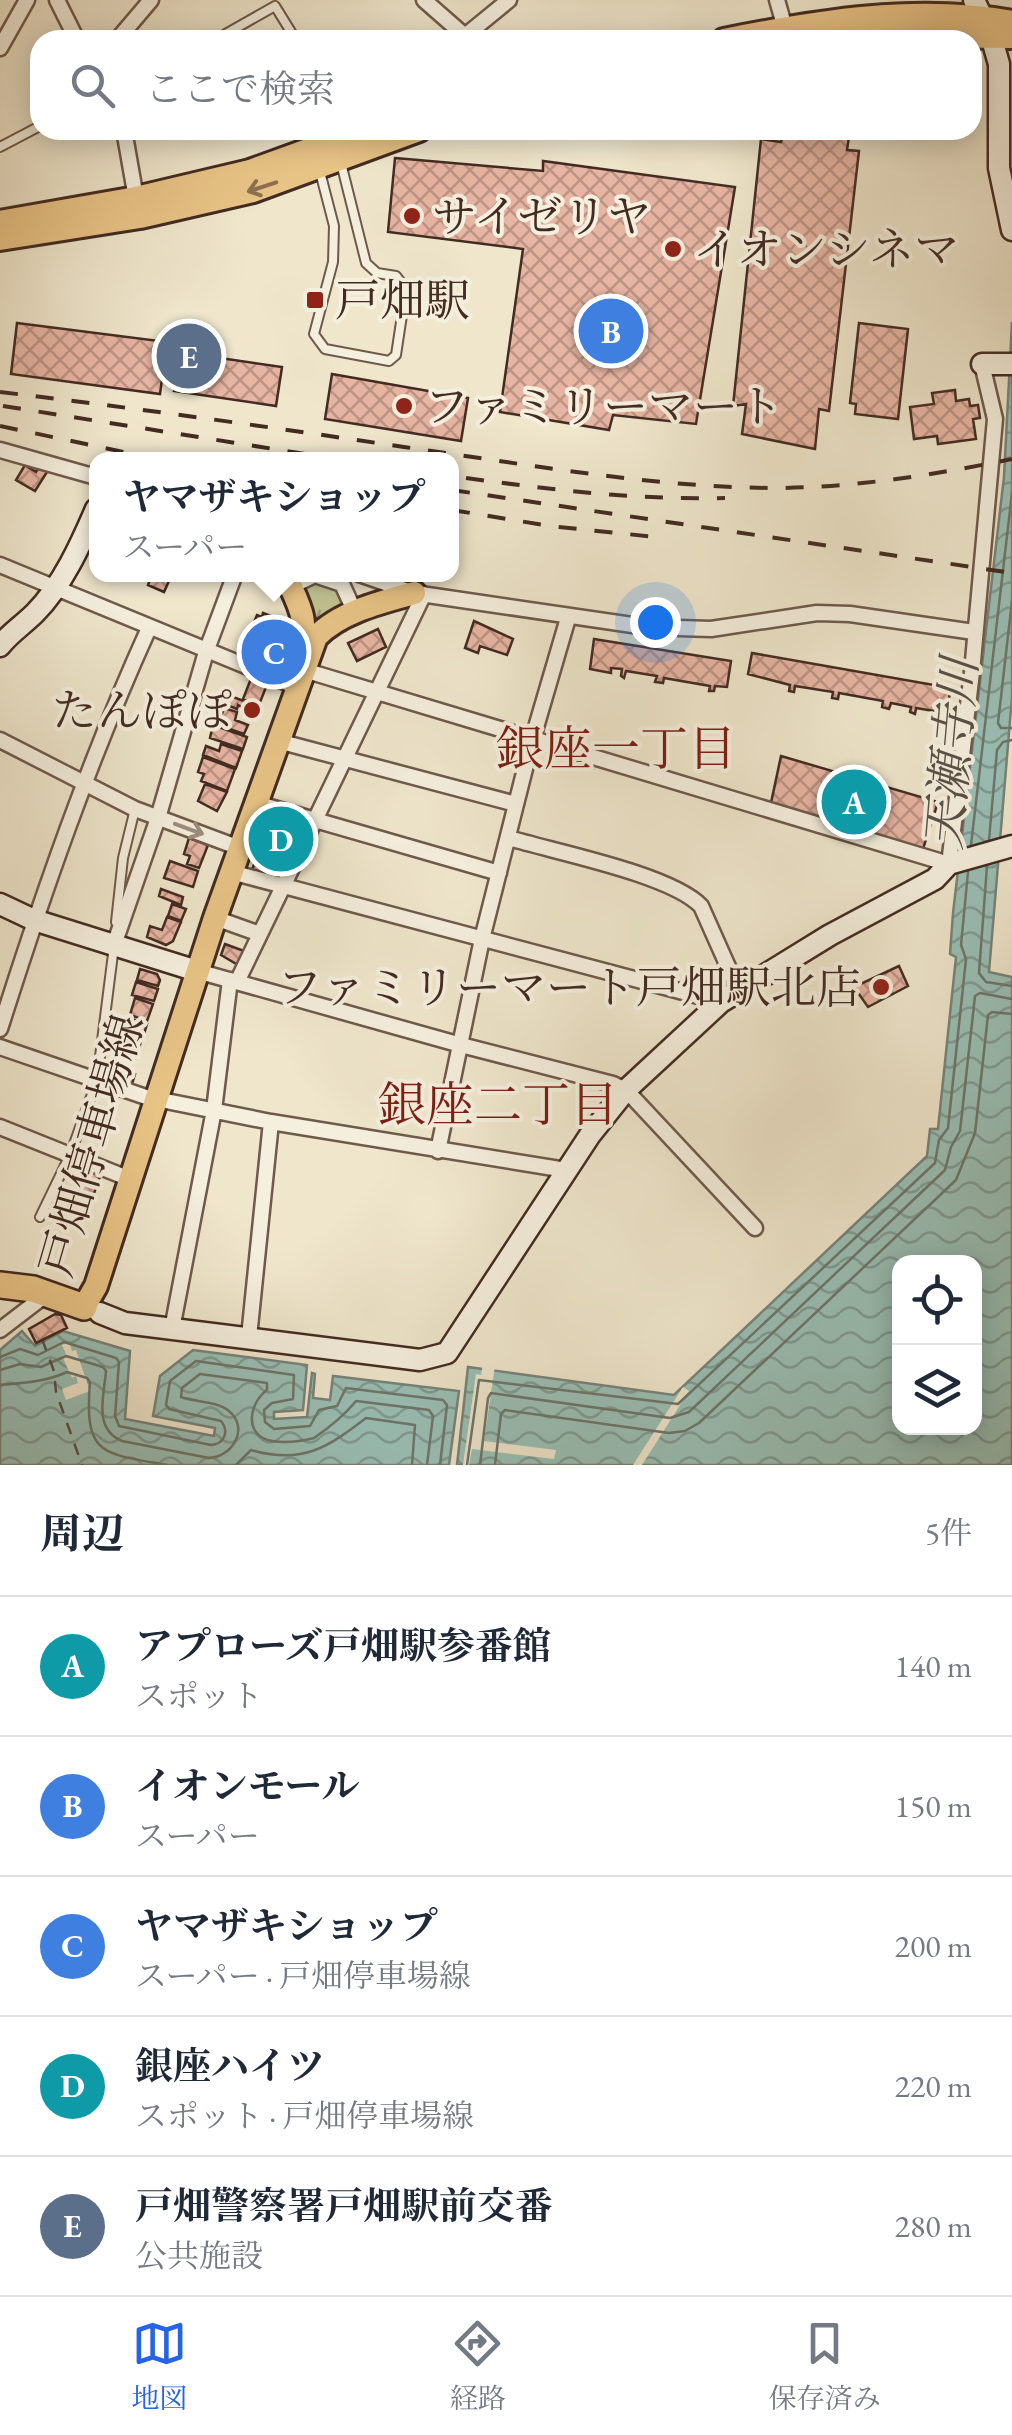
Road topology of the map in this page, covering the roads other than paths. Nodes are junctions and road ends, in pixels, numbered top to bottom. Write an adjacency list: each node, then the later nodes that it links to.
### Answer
1 (26, 0): 18 (street)
2 (57, 0): 10 (street)
3 (150, 0): 11 (street)
4 (424, 0): 14 (street)
5 (509, 0): 15 (street)
6 (778, 0): 9 (street)
7 (990, 22): 8 (main road); 9 (main road); 17 (main road); 26 (street)
8 (1012, 22)
9 (785, 28): 16 (main road)
10 (72, 30)
11 (124, 30)
12 (232, 30): 13 (lane)
13 (290, 30)
14 (456, 30)
15 (474, 30)
16 (775, 30)
17 (942, 30)
18 (0, 48)
19 (30, 132): 22 (lane)
20 (126, 140): 24 (street)
21 (373, 140): 23 (main road)
22 (0, 148)
23 (331, 149): 23 (lane); 24 (main road); 27 (main road, one-way to 27)
24 (136, 198): 25 (main road)
25 (0, 222)
26 (1011, 226)
27 (0, 240)
28 (999, 364): 44 (street)
29 (0, 450): 30 (street)
30 (89, 475)
31 (89, 523): 37 (street)
32 (0, 564): 37 (street)
33 (232, 582): 46 (street)
34 (291, 582): 40 (main road)
35 (339, 582): 39 (street)
36 (384, 582): 38 (street)
37 (54, 589): 43 (street); 45 (street)
38 (419, 593): 41 (street); 42 (main road); 48 (street)
39 (353, 608)
40 (303, 614): 42 (main road); 47 (main road, 戸畑停車場線)
41 (568, 618): 44 (street); 51 (street)
42 (328, 625): 47 (main road, 戸畑停車場線)
43 (149, 628): 46 (street); 53 (street)
44 (974, 632): 62 (street)
45 (0, 646)
46 (206, 652): 47 (street); 57 (street)
47 (296, 677): 48 (street); 50 (main road, 戸畑停車場線); 60 (main road, 戸畑停車場線)
48 (376, 691): 51 (street); 52 (street)
49 (0, 740): 53 (street)
50 (278, 740): 52 (street); 54 (main road, 戸畑停車場線)
51 (532, 741): 55 (street); 62 (street)
52 (345, 758): 55 (street); 58 (street)
53 (86, 785): 56 (street); 68 (street)
54 (256, 803): 58 (street); 63 (main road, 戸畑停車場線)
55 (516, 804): 59 (street)
56 (136, 808): 57 (street); 71 (lane)
57 (158, 818): 60 (street, one-way to 60); 71 (street)
58 (315, 819): 64 (street); 65 (street)
59 (509, 838): 64 (street); 74 (street)
60 (229, 844): 72 (main road, 戸畑停車場線)
61 (1007, 847): 62 (street)
62 (948, 864): 74 (street)
63 (231, 872): 65 (street); 67 (main road, 戸畑停車場線)
64 (499, 873): 70 (street)
65 (283, 886): 69 (street); 70 (street)
66 (0, 904): 68 (street)
67 (215, 918): 69 (street); 72 (main road, 戸畑停車場線)
68 (34, 920): 71 (street); 75 (street)
69 (260, 934): 73 (street)
70 (482, 939): 74 (street); 76 (street)
71 (114, 945): 72 (street); 78 (lane)
72 (192, 970): 73 (street); 80 (main road, 戸畑停車場線)
73 (233, 981): 76 (street); 81 (street)
74 (730, 996): 79 (street)
75 (0, 1028)
76 (461, 1045): 79 (street); 84 (street)
77 (0, 1047): 78 (street)
78 (98, 1080): 80 (street); 85 (lane)
79 (626, 1090): 86 (street); 89 (street)
80 (151, 1098): 81 (street); 87 (main road, 戸畑停車場線); 92 (main road, 戸畑停車場線)
81 (214, 1110): 82 (street); 93 (street)
82 (271, 1122): 84 (street); 95 (street)
83 (0, 1127): 85 (street)
84 (438, 1151): 86 (street)
85 (70, 1155): 87 (street); 88 (lane)
86 (566, 1170): 95 (street)
87 (120, 1175): 92 (main road, 戸畑停車場線)
88 (40, 1217)
89 (755, 1228)
90 (0, 1285): 91 (highway)
91 (47, 1294): 92 (highway); 94 (street)
92 (92, 1310): 93 (street)
93 (172, 1329): 95 (street)
94 (0, 1330)
95 (249, 1337)

